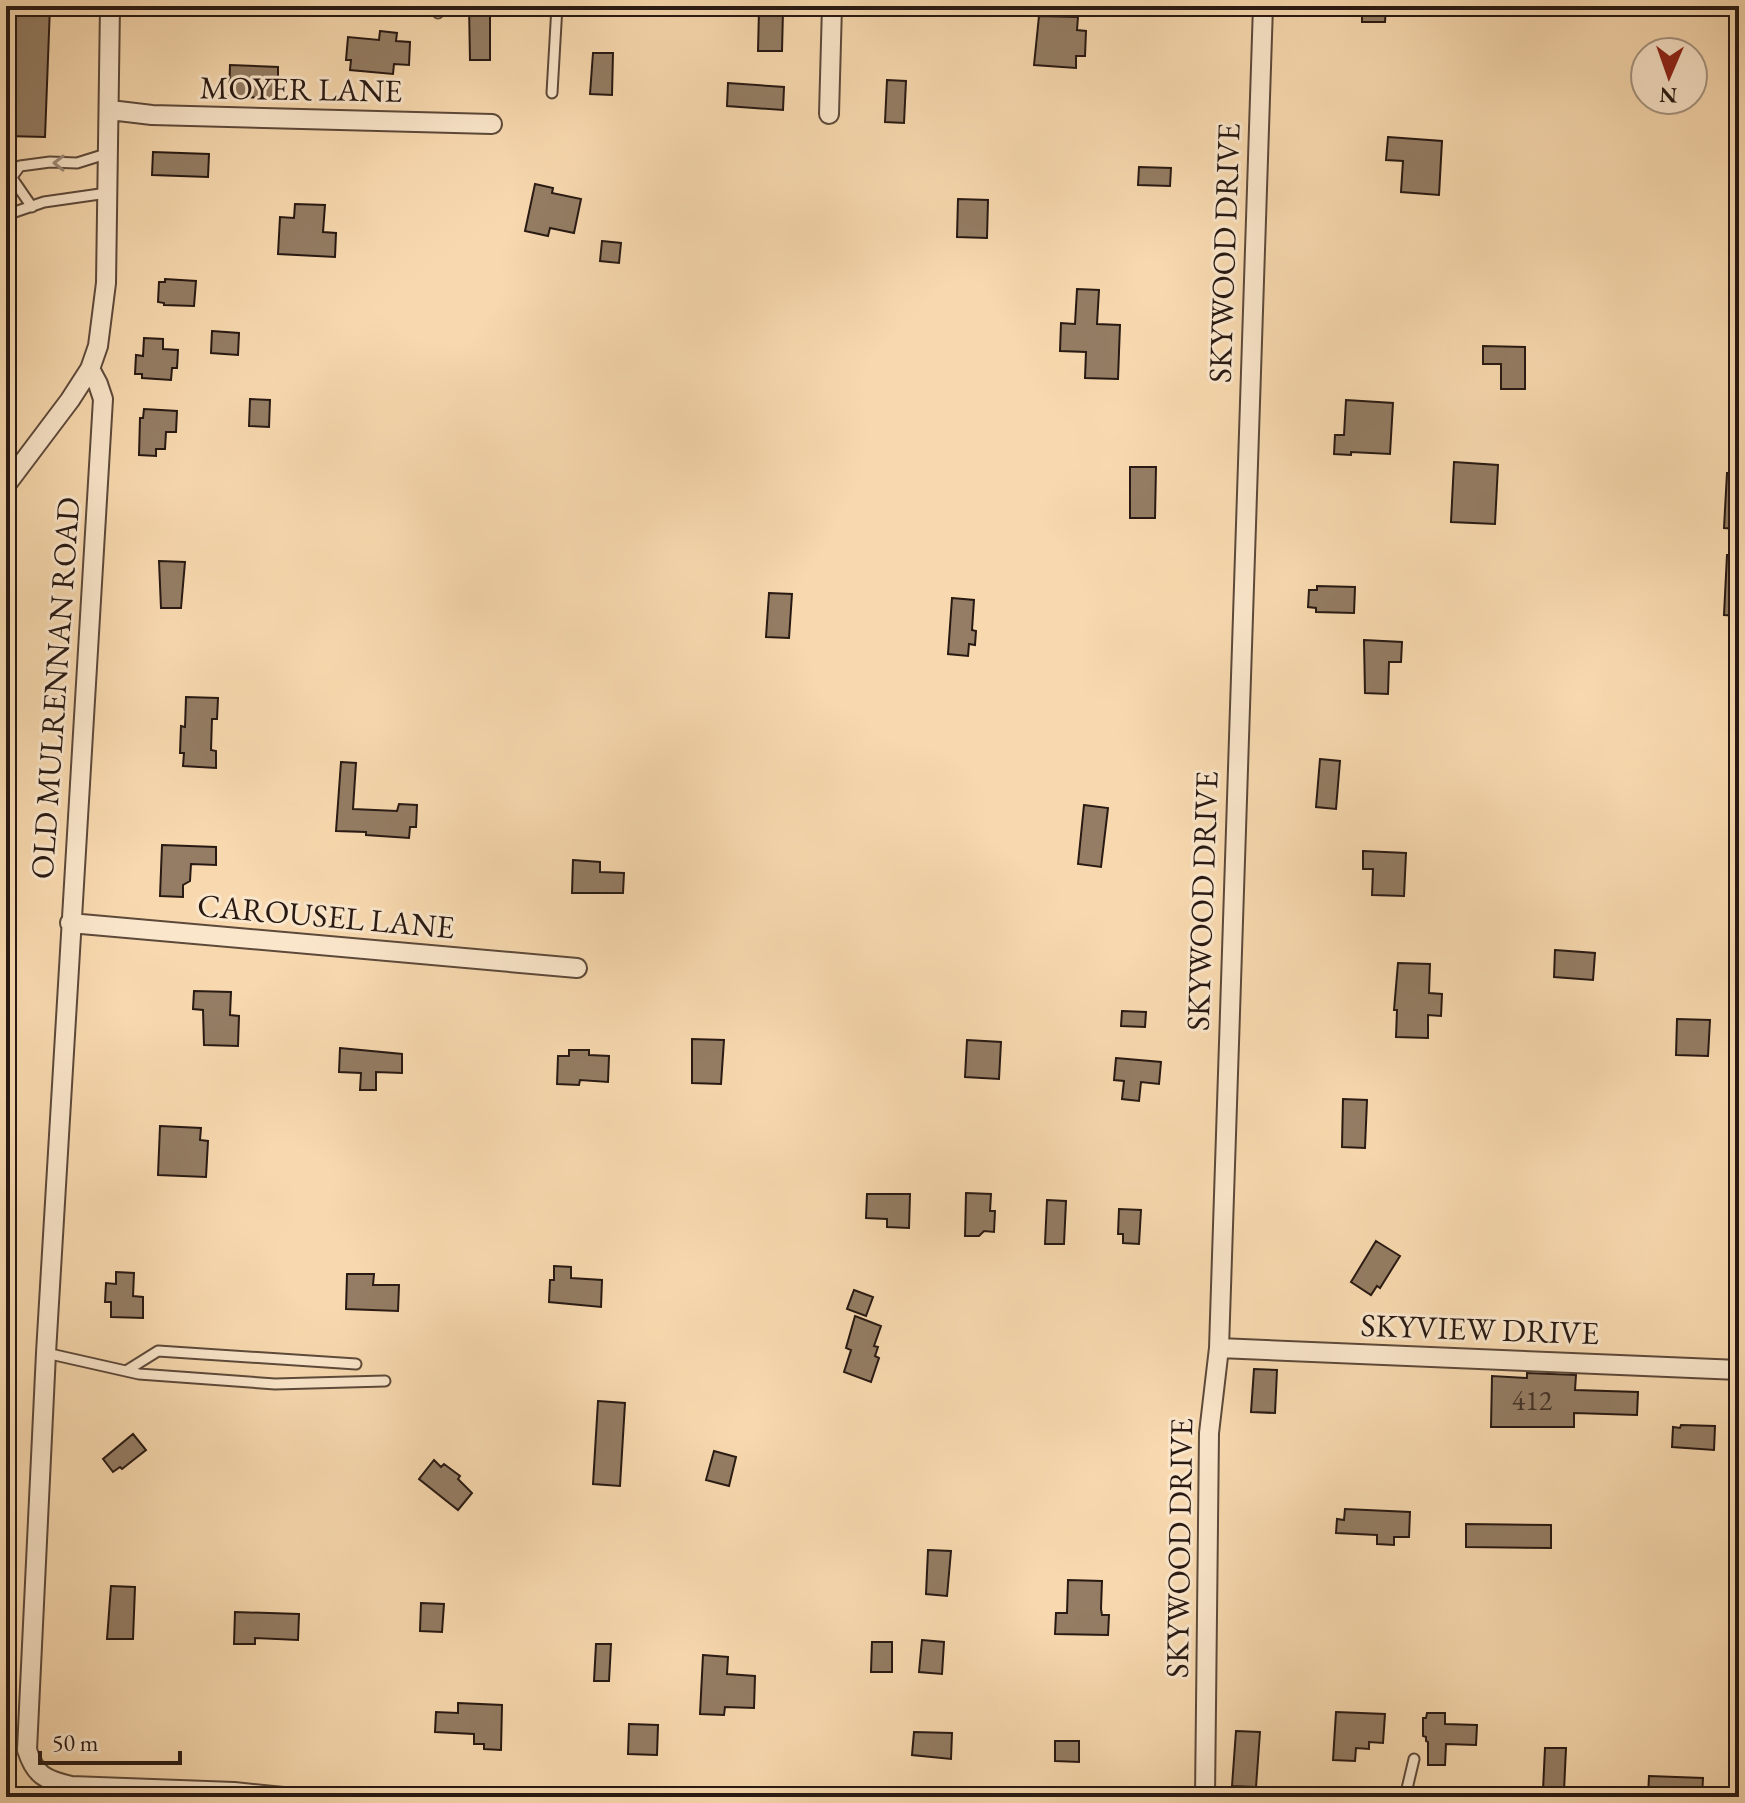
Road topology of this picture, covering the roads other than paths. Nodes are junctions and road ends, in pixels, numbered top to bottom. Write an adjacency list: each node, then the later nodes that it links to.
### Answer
1 (110, 6): 6 (street)
2 (557, 6): 5 (lane)
3 (832, 6): 7 (street)
4 (1263, 6): 18 (street, SKYWOOD DRIVE)
5 (552, 93)
6 (110, 110): 8 (street, MOYER LANE); 9 (street)
7 (829, 114)
8 (492, 124)
9 (109, 153): 10 (lane, one-way to 10); 11 (street)
10 (9, 181): 12 (lane)
11 (107, 193): 12 (lane); 14 (street)
12 (32, 207): 13 (lane)
13 (6, 215)
14 (90, 369): 15 (street); 16 (street, OLD MULRENNAN ROAD)
15 (6, 485)
16 (70, 923): 17 (street, CAROUSEL LANE); 19 (street, OLD MULRENNAN ROAD)
17 (577, 968)
18 (1219, 1348): 21 (street, SKYVIEW DRIVE); 26 (street, SKYWOOD DRIVE)
19 (46, 1353): 22 (lane); 25 (street, OLD MULRENNAN ROAD)
20 (356, 1364): 22 (lane)
21 (1739, 1370)
22 (126, 1371): 23 (lane)
23 (385, 1381)
24 (1414, 1759): 27 (lane)
25 (283, 1797)
26 (1205, 1797)
27 (1405, 1797)

